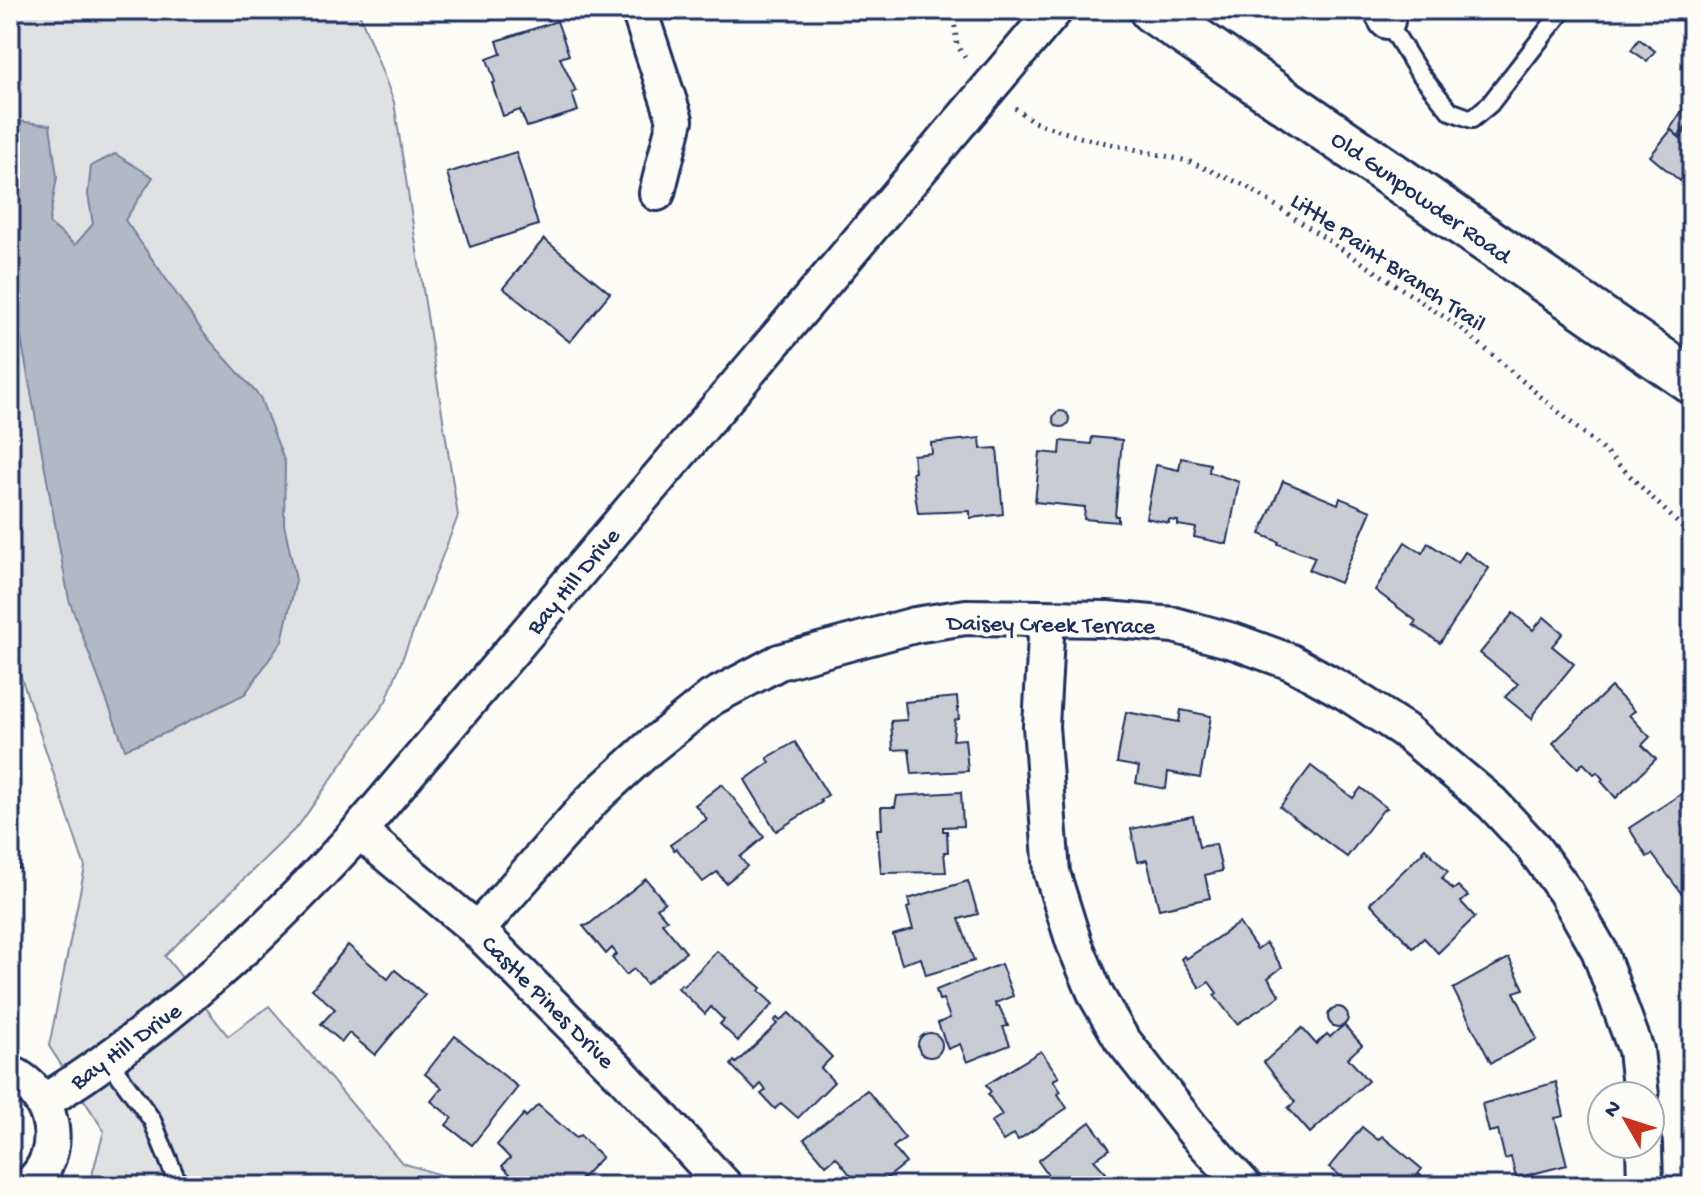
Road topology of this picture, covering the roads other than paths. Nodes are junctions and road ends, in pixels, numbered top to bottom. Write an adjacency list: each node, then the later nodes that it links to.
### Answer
1 (639, 10): 6 (street)
2 (1055, 10): 9 (street, Bay Hill Drive)
3 (1152, 10): 7 (main road, Old Gunpowder Road)
4 (1563, 10): 5 (lane)
5 (1384, 16)
6 (657, 193)
7 (1692, 381)
8 (1047, 619): 10 (street, Daisey Creek Terrace); 13 (street, Daisey Creek Terrace); 19 (street)
9 (359, 831): 10 (street, Castle Pines Drive); 11 (street, Bay Hill Drive)
10 (477, 930): 18 (street, Castle Pines Drive)
11 (109, 1061): 14 (street, Bay Hill Drive); 17 (lane)
12 (10, 1073): 14 (street)
13 (1639, 1080)
14 (44, 1102): 16 (street)
15 (1644, 1160): 20 (street)
16 (28, 1186)
17 (179, 1186)
18 (725, 1186)
19 (1244, 1186)
20 (1645, 1186)

